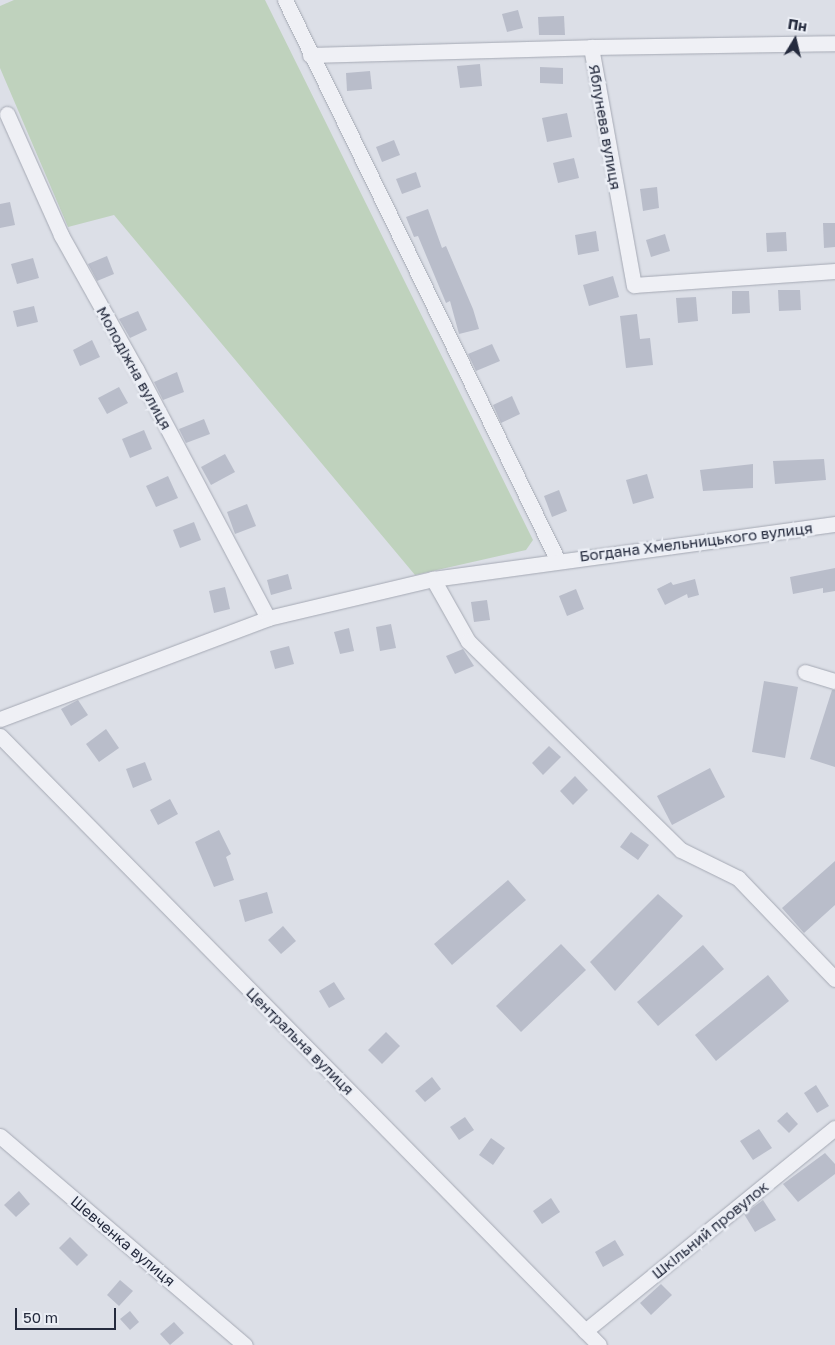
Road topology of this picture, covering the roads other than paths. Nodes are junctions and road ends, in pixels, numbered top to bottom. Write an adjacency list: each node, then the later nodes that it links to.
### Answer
1 (285, 0): 4 (street)
2 (835, 43): 3 (street)
3 (591, 46): 4 (street, Яблунева вулиця); 6 (street, Яблунева вулиця)
4 (310, 55): 8 (street)
5 (7, 114): 10 (street, Молодіжна вулиця)
6 (835, 271)
7 (835, 524): 8 (street, Богдана Хмельницького вулиця)
8 (557, 559): 9 (street, Богдана Хмельницького вулиця)
9 (432, 578): 10 (street, Богдана Хмельницького вулиця); 15 (street)
10 (268, 618): 13 (street, Богдана Хмельницького вулиця)
11 (805, 672): 12 (street)
12 (835, 681)
13 (0, 719)
14 (0, 736): 18 (street, Центральна вулиця)
15 (835, 979)
16 (835, 1128): 18 (street, Шкільний провулок)
17 (0, 1136): 19 (street, Шевченка вулиця)
18 (586, 1331): 20 (street, Центральна вулиця)
19 (245, 1345)
20 (599, 1345)

